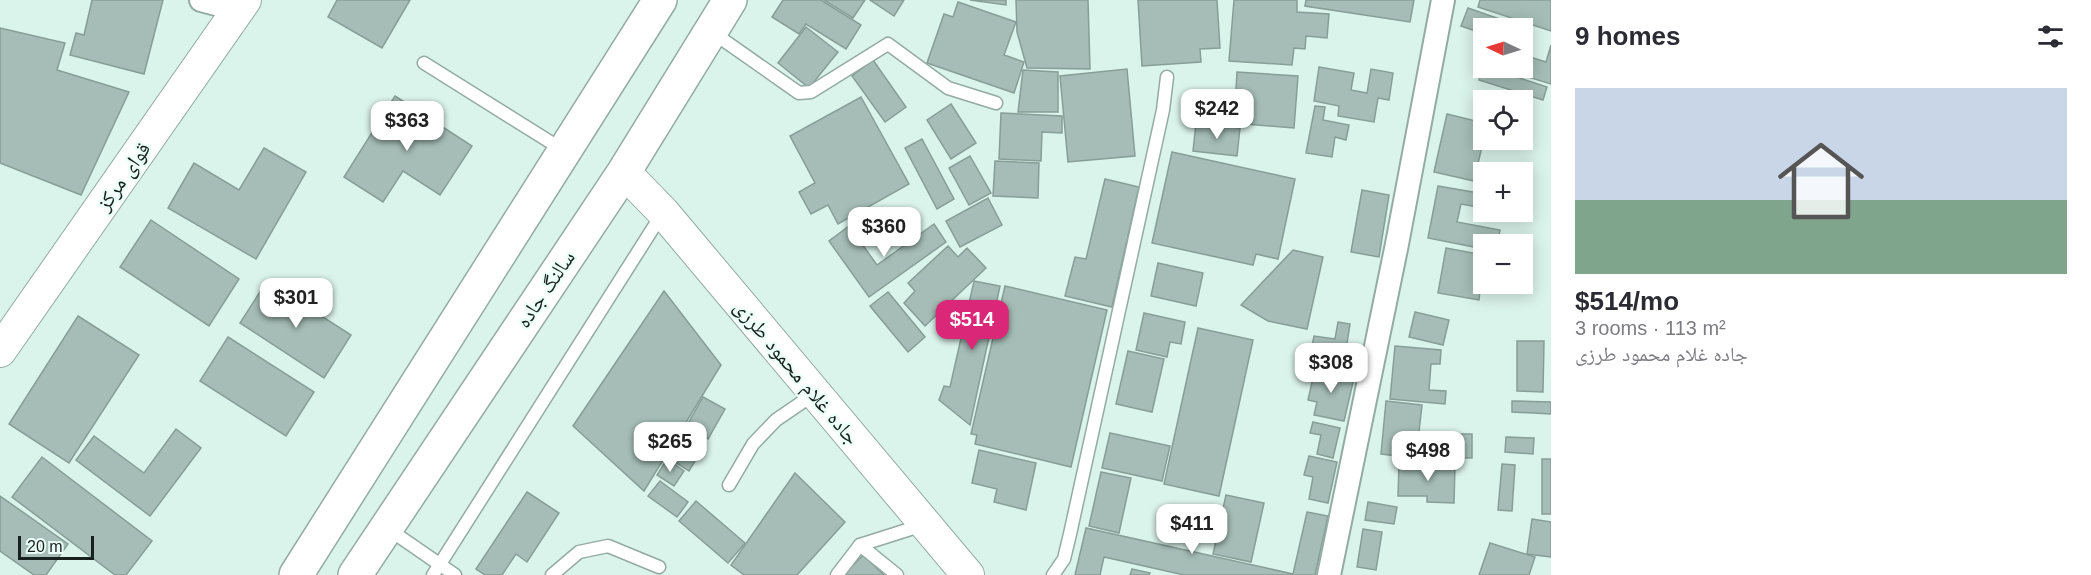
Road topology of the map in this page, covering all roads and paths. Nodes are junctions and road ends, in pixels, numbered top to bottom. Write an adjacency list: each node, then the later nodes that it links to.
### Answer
1 (201, 0): 5 (street)
2 (660, 0): 10 (highway)
3 (730, 0): 6 (highway, سالنگ جاده)
4 (1443, 0): 29 (street)
5 (242, 5): 13 (street, قوای مرکز)
6 (711, 31): 9 (lane); 11 (highway, سالنگ جاده)
7 (424, 63): 10 (lane)
8 (1167, 77): 28 (lane)
9 (996, 103)
10 (565, 152): 21 (highway)
11 (624, 172): 12 (street, جاده غلام‌ محمود طرزی); 17 (highway, سالنگ جاده)
12 (663, 212): 14 (street, جاده غلام‌ محمود طرزی); 20 (lane)
13 (0, 351)
14 (815, 394): 15 (lane); 16 (street, جاده غلام‌ محمود طرزی)
15 (729, 485)
16 (924, 525): 18 (lane); 27 (street, جاده غلام‌ محمود طرزی)
17 (385, 527): 20 (lane); 22 (highway, سالنگ جاده)
18 (861, 545): 25 (lane); 26 (lane)
19 (659, 567): 24 (lane)
20 (437, 570): 23 (lane)
21 (296, 575)
22 (355, 575)
23 (455, 575)
24 (552, 575)
25 (837, 575)
26 (897, 575)
27 (968, 575)
28 (1053, 575)
29 (1329, 575)

